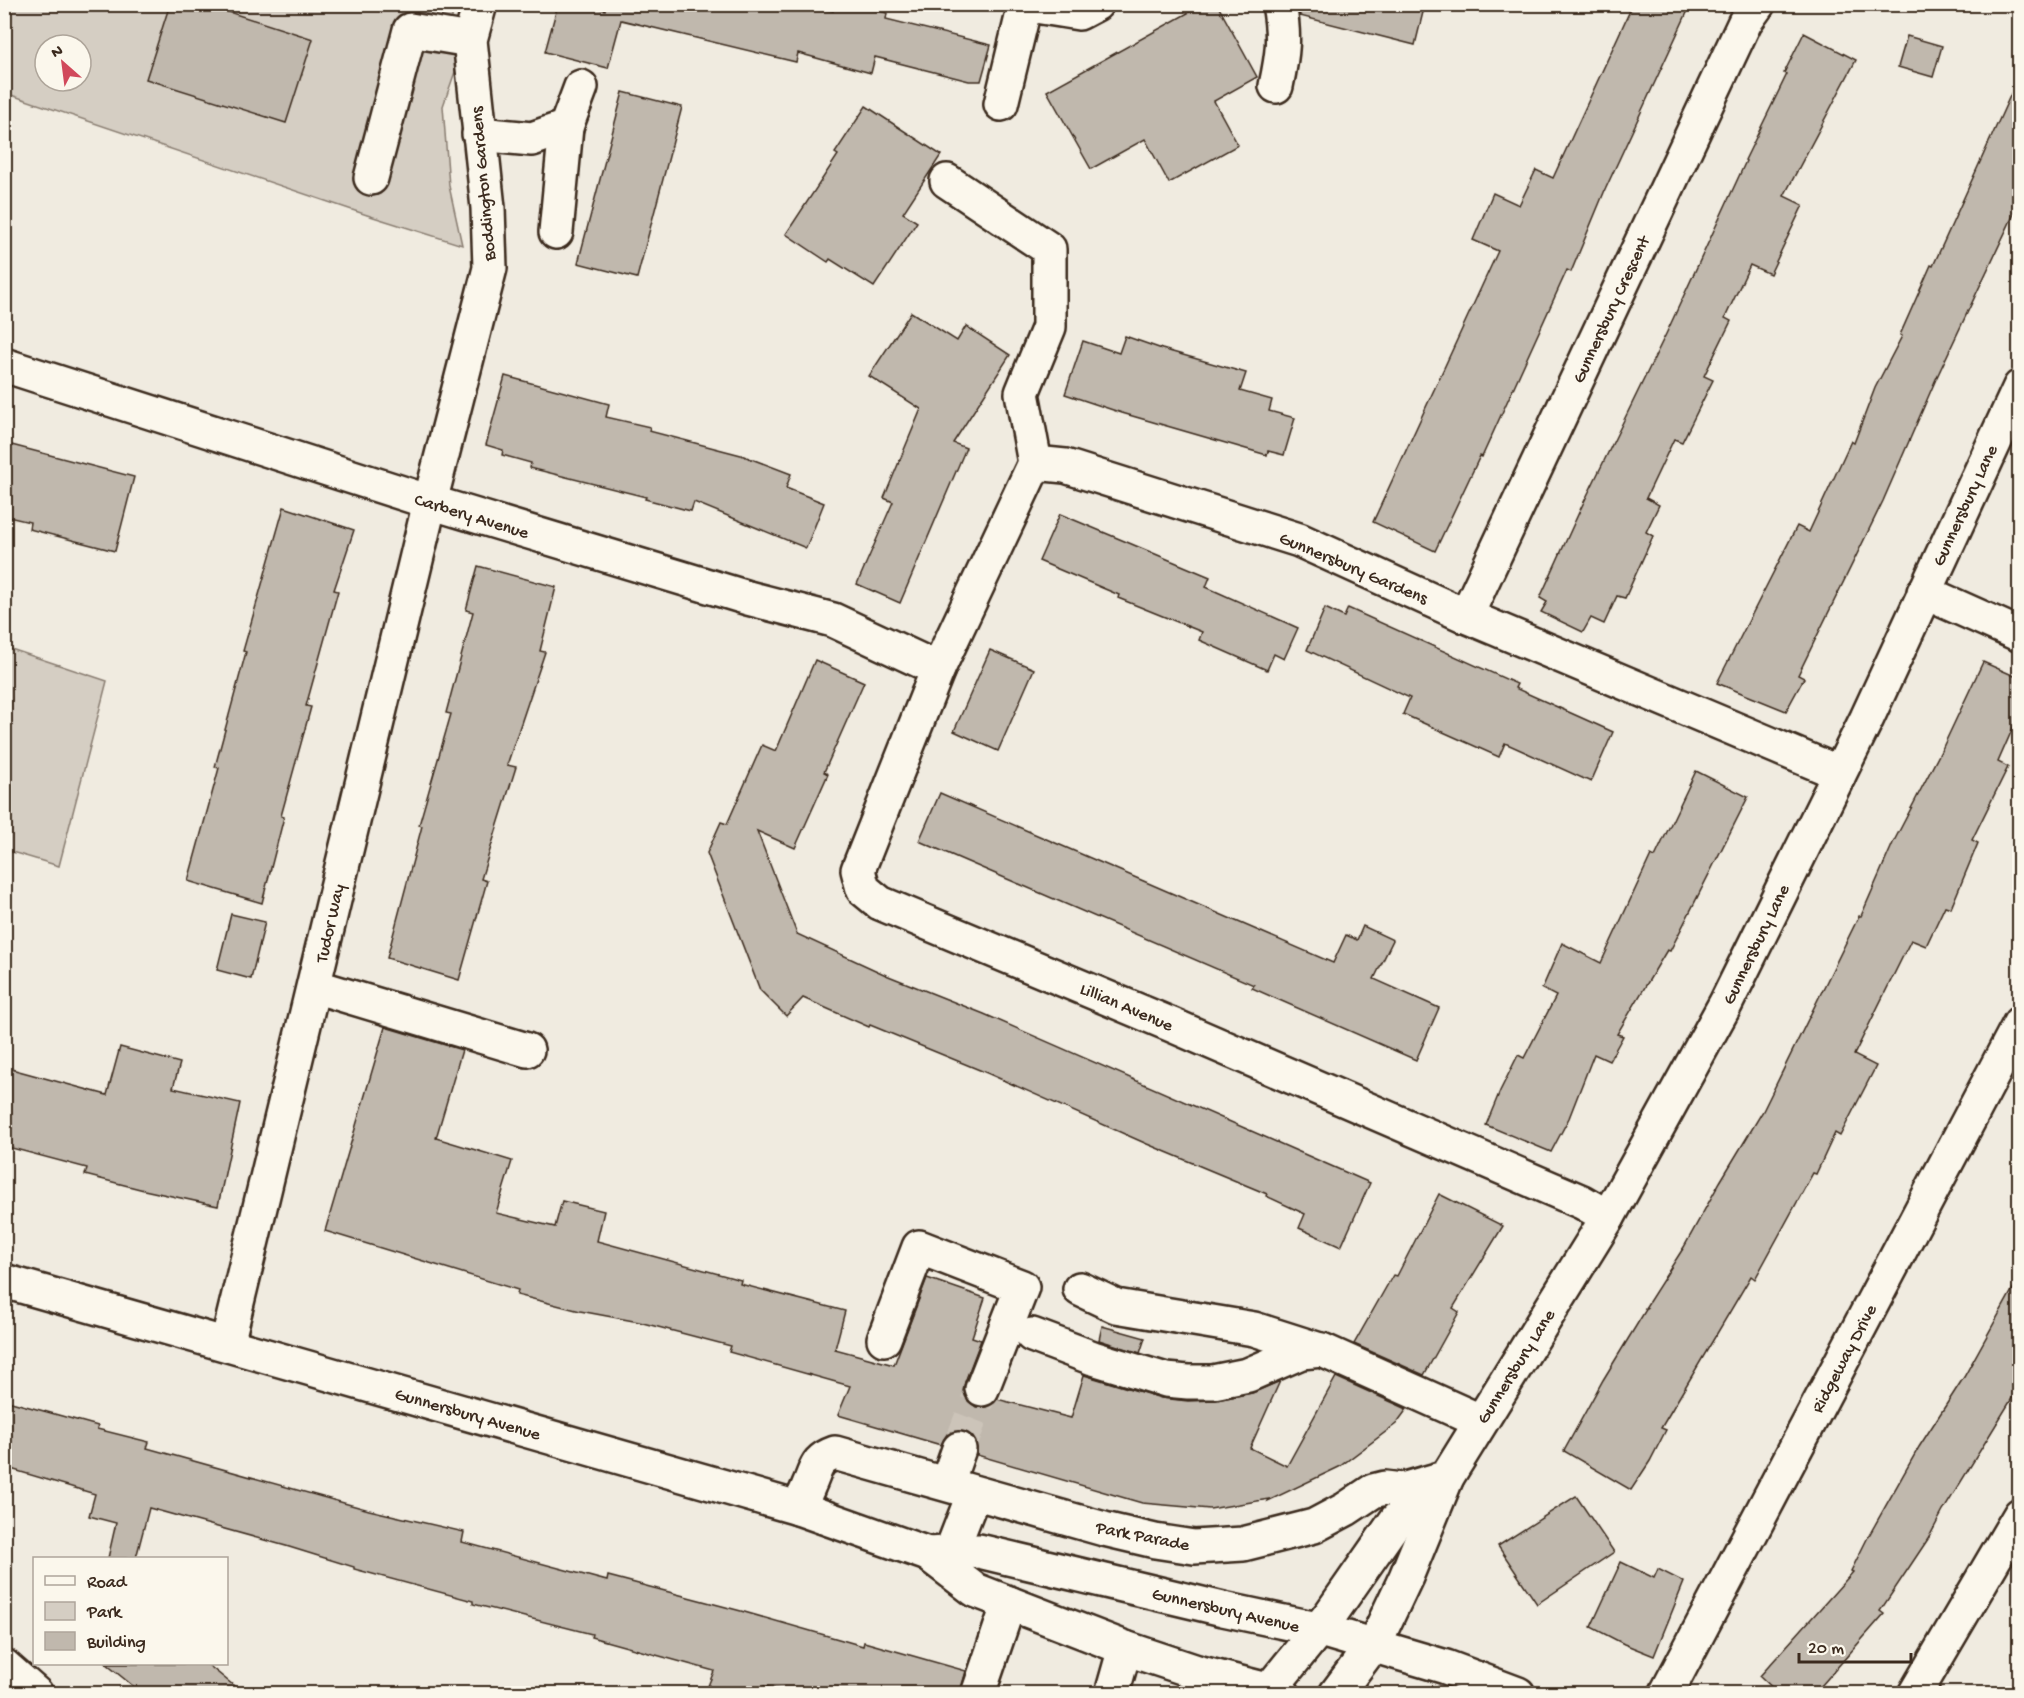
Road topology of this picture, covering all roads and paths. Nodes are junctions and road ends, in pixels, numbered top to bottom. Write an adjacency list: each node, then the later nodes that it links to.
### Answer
1 (480, 4): 6 (main road, Boddington Gardens)
2 (1096, 4): 5 (main road)
3 (1279, 4): 7 (main road)
4 (1758, 4): 20 (main road, Gunnersbury Crescent)
5 (1024, 5): 9 (main road)
6 (470, 40): 11 (main road, Boddington Gardens); 12 (main road)
7 (1276, 86)
8 (581, 87): 10 (main road)
9 (1001, 104)
10 (566, 127): 11 (main road); 14 (main road)
11 (479, 134): 18 (main road, Boddington Gardens)
12 (371, 178)
13 (947, 181): 17 (main road)
14 (556, 232)
15 (4, 365): 18 (main road, Carbery Avenue)
16 (2019, 387): 19 (main road, Gunnersbury Lane)
17 (1035, 463): 20 (main road, Gunnersbury Gardens); 22 (main road)
18 (430, 502): 22 (main road, Carbery Avenue); 24 (main road, Tudor Way)
19 (1924, 592): 21 (main road); 23 (main road, Gunnersbury Lane)
20 (1466, 616): 23 (main road, Gunnersbury Gardens)
21 (2019, 635)
22 (938, 669): 27 (main road, Lillian Avenue)
23 (1838, 777): 27 (main road, Gunnersbury Lane)
24 (314, 986): 26 (main road); 32 (main road, Tudor Way)
25 (2019, 1023): 53 (main road, Ridgeway Drive)
26 (527, 1050)
27 (1608, 1217): 35 (main road, Gunnersbury Lane)
28 (4, 1281): 32 (main road, Gunnersbury Avenue)
29 (1080, 1289): 33 (main road)
30 (1032, 1335): 33 (main road)
31 (884, 1339): 34 (main road)
32 (227, 1344): 39 (main road, Gunnersbury Avenue)
33 (1322, 1350): 35 (main road)
34 (982, 1389)
35 (1480, 1421): 37 (main road, Gunnersbury Lane)
36 (959, 1449): 38 (main road)
37 (1446, 1477): 38 (main road, Park Parade); 43 (main road, Gunnersbury Lane); 44 (main road, Gunnersbury Lane)
38 (961, 1488): 39 (main road, Park Parade); 41 (main road)
39 (798, 1508): 41 (main road, Gunnersbury Avenue)
40 (2019, 1515): 54 (main road)
41 (940, 1553): 42 (main road, Gunnersbury Avenue); 43 (main road, Gunnersbury Avenue)
42 (1009, 1603): 45 (main road, Gunnersbury Avenue); 49 (main road)
43 (1317, 1629): 44 (main road, Gunnersbury Avenue); 47 (main road, Gunnersbury Lane)
44 (1372, 1646): 51 (main road, Gunnersbury Lane); 52 (main road, Gunnersbury Avenue)
45 (1125, 1648): 47 (main road, Gunnersbury Avenue); 50 (main road)
46 (4, 1666): 48 (main road)
47 (1272, 1692)
48 (36, 1694)
49 (978, 1694)
50 (1112, 1694)
51 (1336, 1694)
52 (1518, 1694)
53 (1666, 1694)
54 (1915, 1694)

